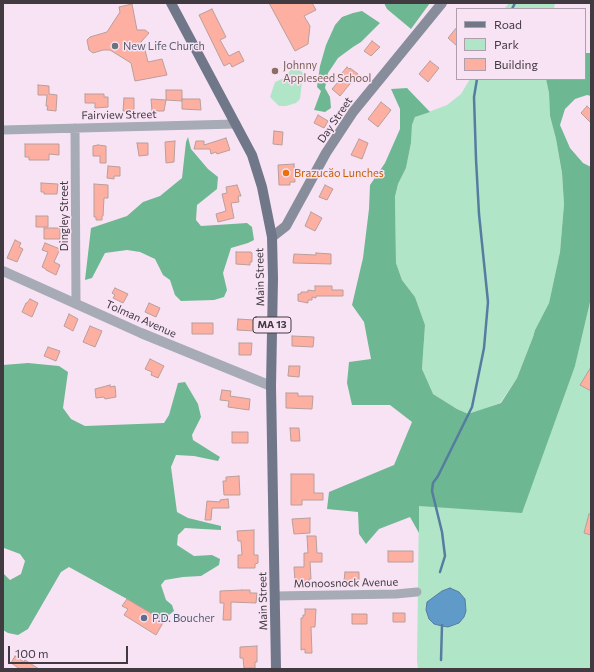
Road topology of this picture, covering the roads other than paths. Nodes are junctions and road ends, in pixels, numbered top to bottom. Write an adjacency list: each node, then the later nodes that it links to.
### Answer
1 (172, 3): 3 (main road, Main Street / MA 13)
2 (442, 3): 6 (main road, Day Street)
3 (236, 124): 4 (street, Fairview Street); 6 (main road, Main Street / MA 13)
4 (75, 128): 5 (street, Fairview Street); 8 (street, Dingley Street)
5 (3, 130)
6 (272, 237): 9 (main road, Main Street / MA 13)
7 (3, 271): 8 (street, Tolman Avenue)
8 (76, 304): 9 (street, Tolman Avenue)
9 (271, 386): 11 (main road, Main Street / MA 13)
10 (417, 592): 11 (street, Monoosnock Avenue)
11 (275, 596): 12 (main road, Main Street / MA 13)
12 (276, 669)

